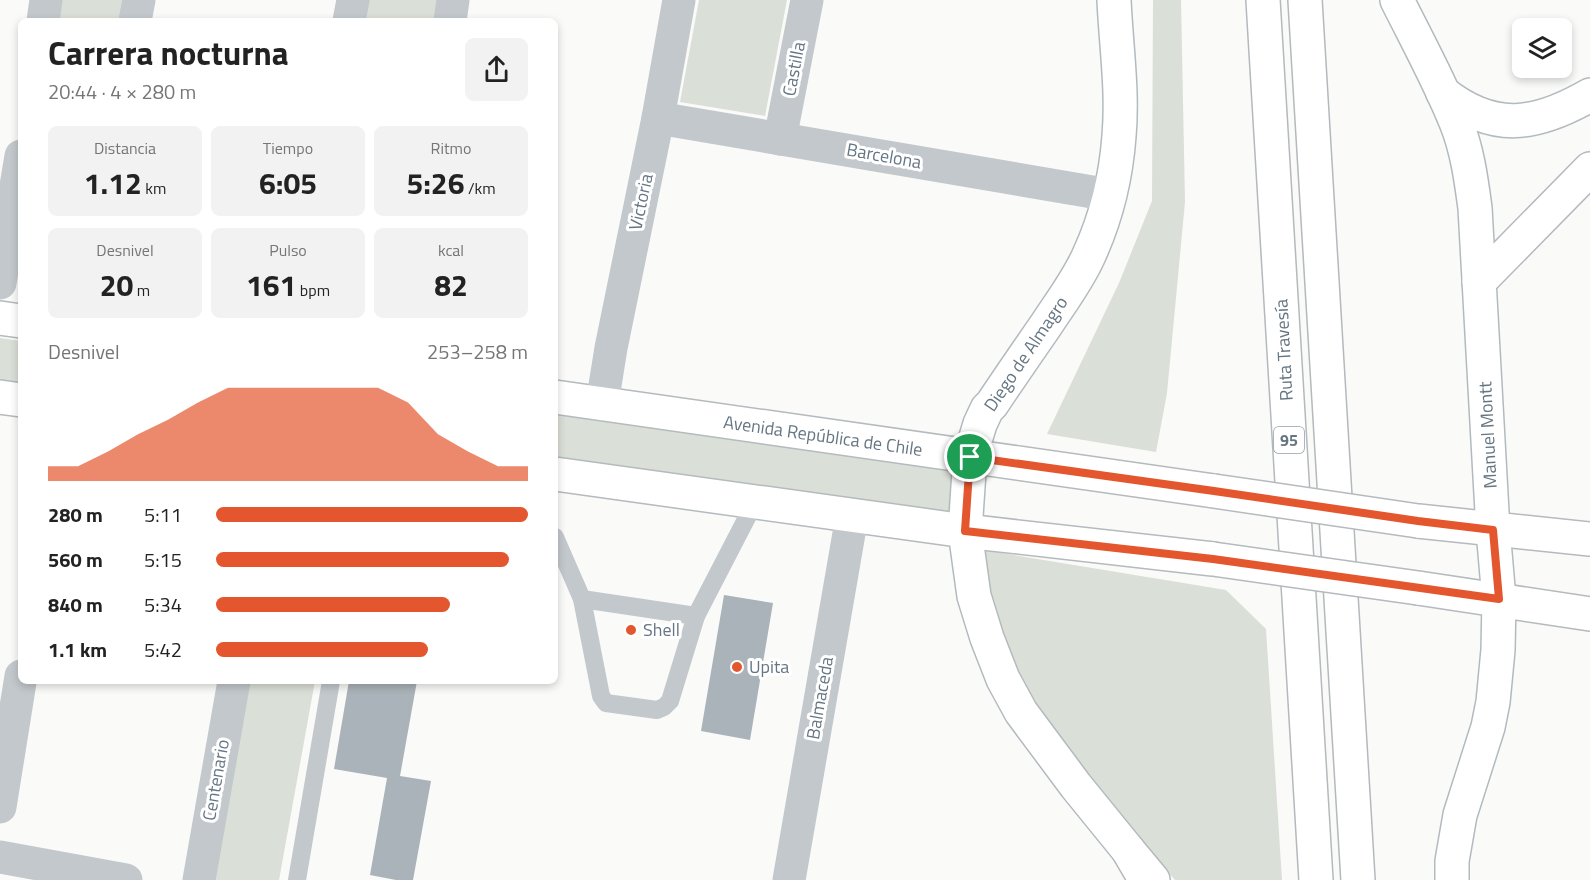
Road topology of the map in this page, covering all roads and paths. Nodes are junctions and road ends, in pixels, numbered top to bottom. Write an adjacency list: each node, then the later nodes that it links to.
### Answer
1 (46, 0): 11 (street)
2 (139, 0): 12 (street)
3 (353, 0): 13 (street)
4 (453, 0): 14 (street)
5 (679, 0): 17 (street, Victoria)
6 (807, 0): 18 (street, Castilla)
7 (1114, 0): 21 (main road, Diego de Almagro)
8 (1263, 0): 55 (main road, Ruta Travesía / 95)
9 (1305, 0): 56 (main road, 95)
10 (1398, 0): 15 (main road, Manuel Montt)
11 (43, 18)
12 (136, 18)
13 (350, 18)
14 (450, 18)
15 (1443, 93): 16 (main road); 23 (main road, Manuel Montt)
16 (1590, 95)
17 (658, 118): 18 (street, Barcelona); 30 (street, Victoria)
18 (780, 139): 21 (street, Barcelona)
19 (1590, 169): 23 (main road)
20 (18, 172): 22 (street)
21 (1110, 195): 31 (main road, Diego de Almagro)
22 (3, 250): 24 (street)
23 (1479, 282): 35 (main road, Manuel Montt)
24 (0, 283)
25 (0, 318): 26 (main road)
26 (18, 321)
27 (0, 397): 29 (main road)
28 (558, 397): 30 (main road, Avenida República de Chile)
29 (18, 400)
30 (602, 404): 31 (main road, Avenida República de Chile)
31 (970, 457): 35 (main road, Avenida República de Chile, bridge); 36 (main road, Diego de Almagro)
32 (558, 474): 33 (main road)
33 (755, 502): 34 (main road); 42 (lane)
34 (852, 516): 36 (main road); 52 (street, Balmaceda)
35 (1493, 530): 37 (main road, Avenida República de Chile); 40 (main road, Manuel Montt)
36 (965, 531): 40 (main road, bridge); 47 (main road, Diego de Almagro)
37 (1590, 539)
38 (558, 544): 39 (lane)
39 (582, 599): 42 (lane); 42 (lane)
40 (1499, 599): 41 (main road); 57 (main road, Manuel Montt)
41 (1590, 614)
42 (696, 616)
43 (13, 684): 46 (street)
44 (233, 684): 50 (street, Centenario)
45 (330, 684): 51 (lane)
46 (0, 807)
47 (1128, 850): 53 (main road, Diego de Almagro); 54 (main road)
48 (0, 857): 49 (street)
49 (126, 880)
50 (199, 880)
51 (297, 880)
52 (789, 880)
53 (1145, 880)
54 (1153, 880)
55 (1316, 880)
56 (1358, 880)
57 (1452, 880)

